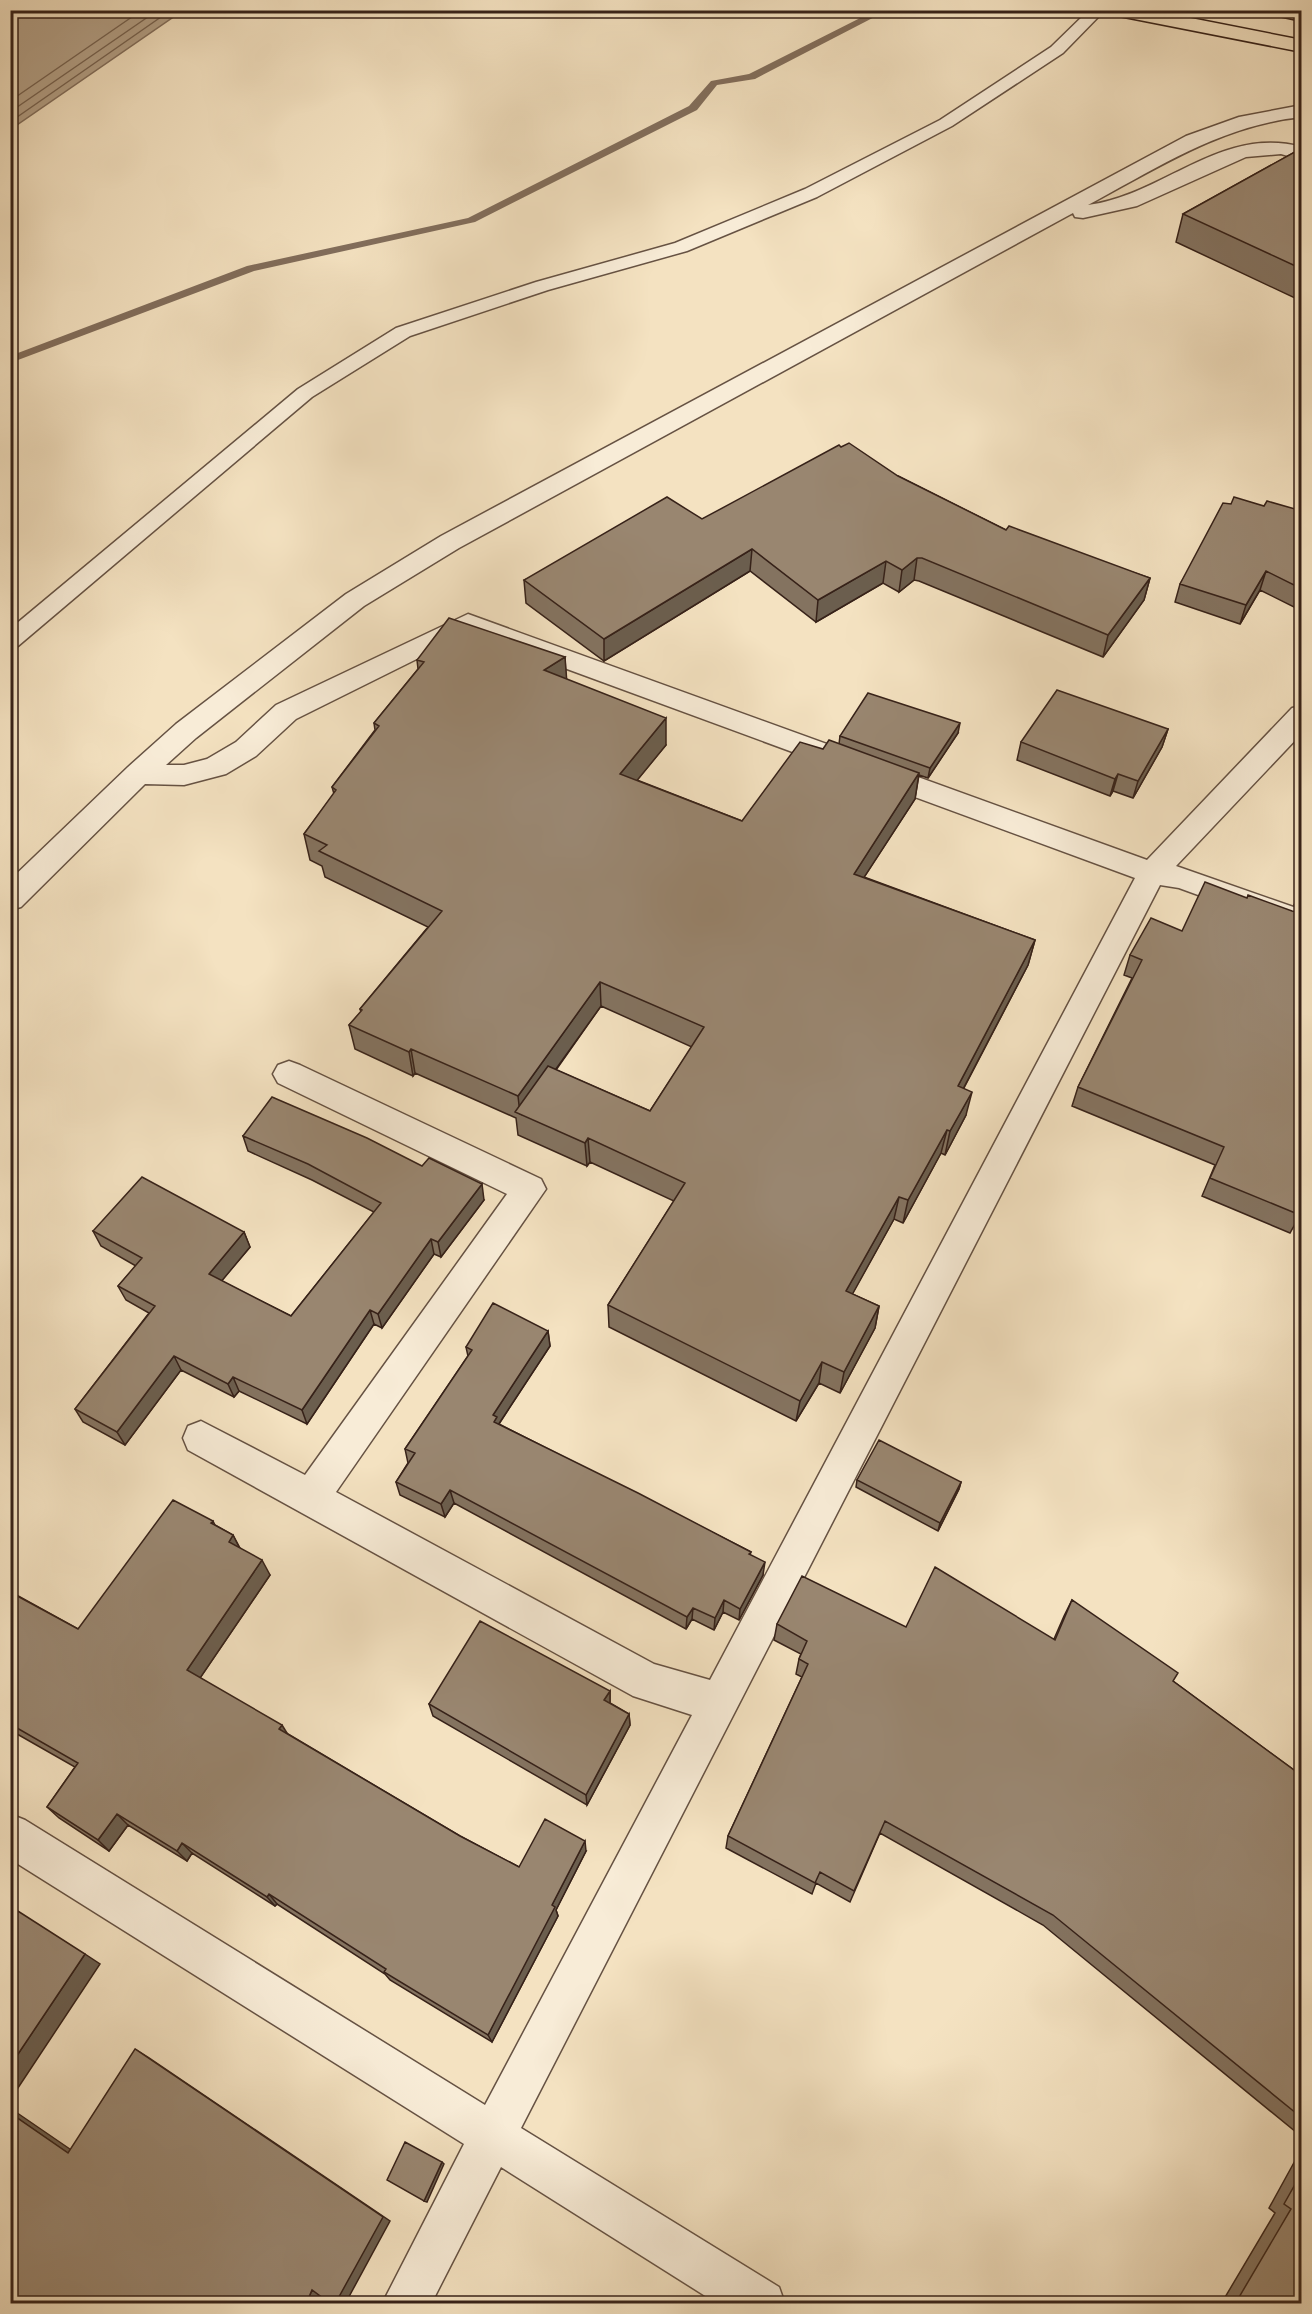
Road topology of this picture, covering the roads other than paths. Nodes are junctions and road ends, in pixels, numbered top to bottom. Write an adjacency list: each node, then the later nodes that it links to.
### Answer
1 (1098, 10): 9 (lane)
2 (1119, 10): 5 (highway)
3 (1277, 10): 4 (highway)
4 (1302, 15)
5 (1302, 46)
6 (1302, 111): 8 (street)
7 (1302, 154): 8 (street)
8 (1052, 214): 11 (street)
9 (10, 640)
10 (1302, 715): 12 (street)
11 (138, 774): 12 (street); 13 (street)
12 (1152, 873): 14 (street); 18 (street)
13 (10, 898)
14 (1302, 922)
15 (289, 1074): 17 (street)
16 (201, 1438): 17 (street)
17 (310, 1499): 18 (street)
18 (720, 1703): 20 (street)
19 (10, 1835): 20 (street)
20 (493, 2136): 21 (street); 22 (street)
21 (405, 2304)
22 (762, 2304)

